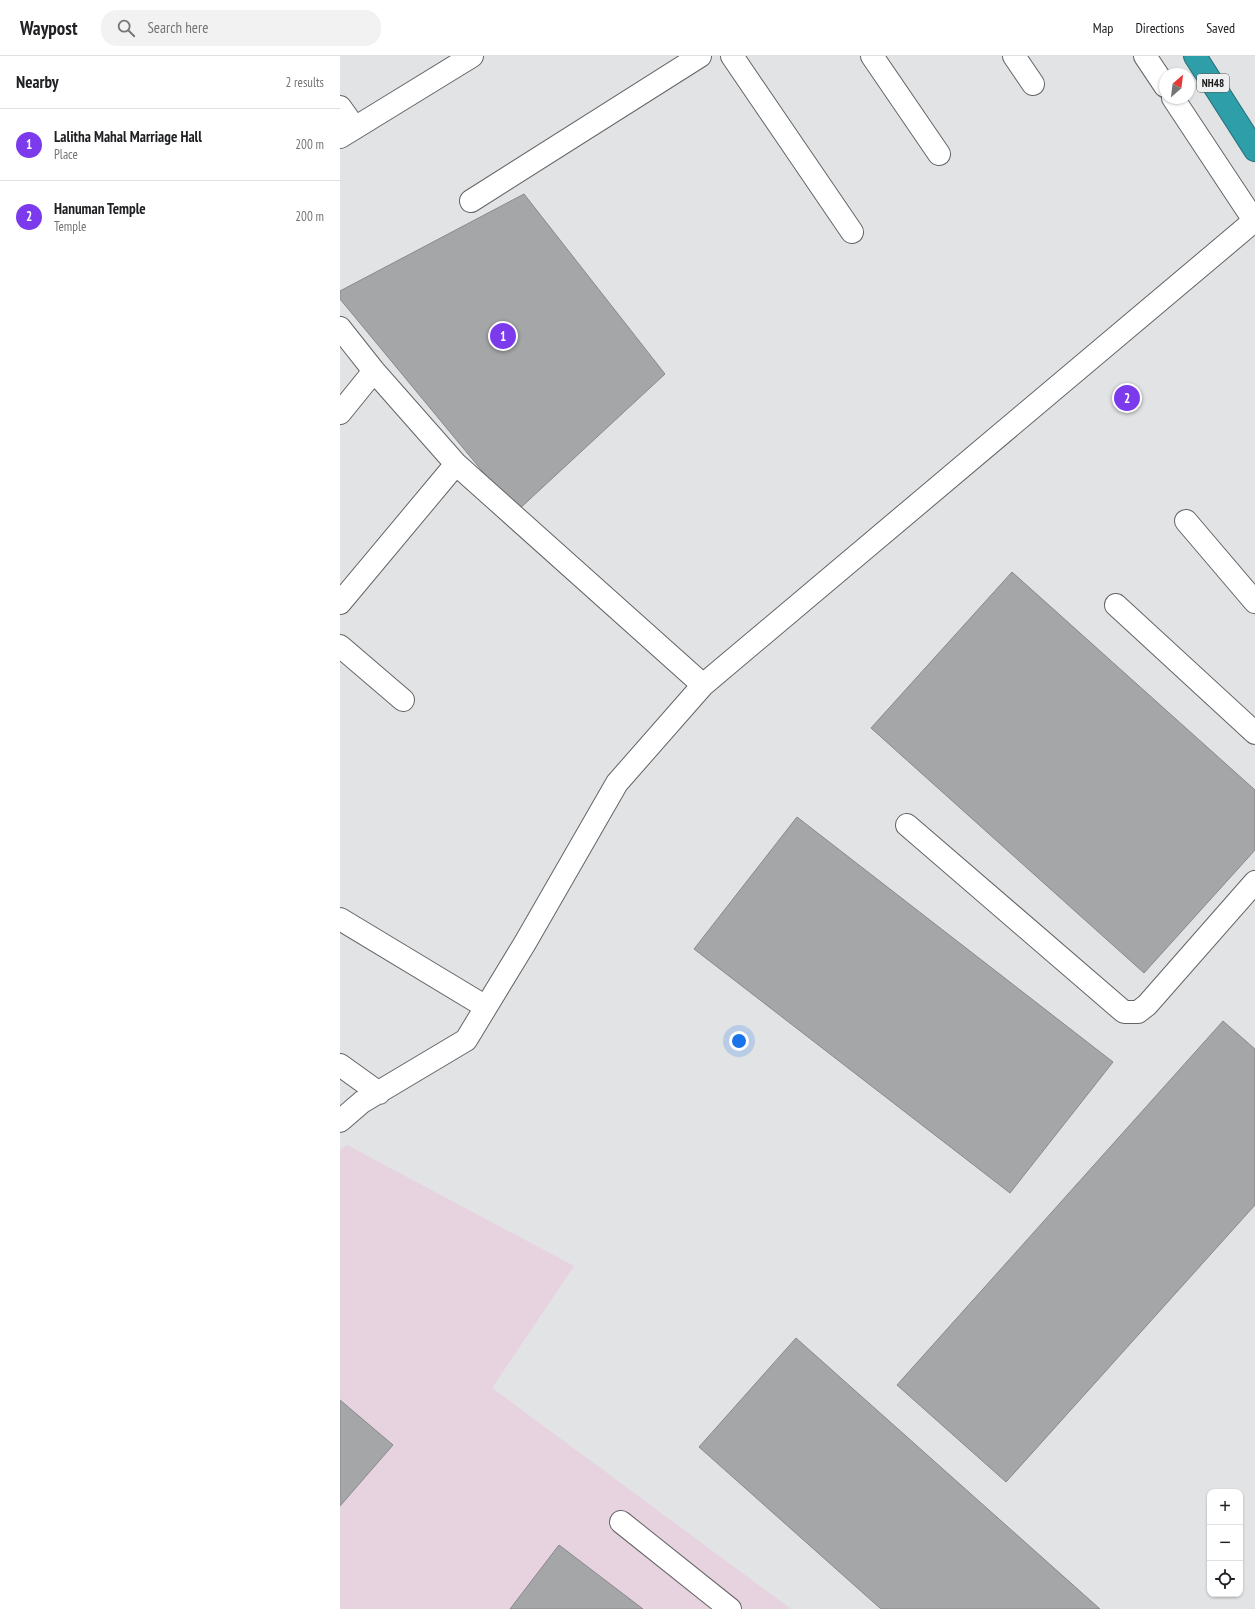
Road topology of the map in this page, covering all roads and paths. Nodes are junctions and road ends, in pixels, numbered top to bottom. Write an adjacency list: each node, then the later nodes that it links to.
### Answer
1 (700, 56): 15 (street)
2 (732, 56): 17 (street)
3 (872, 56): 14 (street)
4 (1014, 56): 9 (street)
5 (1145, 56): 8 (street)
6 (1196, 56): 13 (highway, NH48)
7 (460, 59): 12 (street)
8 (1159, 77)
9 (1033, 84)
10 (1177, 104): 16 (street)
11 (340, 107): 12 (street)
12 (347, 132)
13 (1255, 150)
14 (939, 154)
15 (471, 202)
16 (1255, 222): 27 (street)
17 (852, 232)
18 (340, 328): 19 (street)
19 (374, 371): 20 (street); 21 (street)
20 (340, 413)
21 (456, 464): 24 (street); 27 (street)
22 (1186, 521): 23 (street)
23 (1255, 602)
24 (340, 603)
25 (1116, 605): 29 (street)
26 (340, 646): 28 (street)
27 (703, 685): 33 (street)
28 (403, 700)
29 (1255, 733)
30 (907, 825): 31 (street)
31 (1255, 882)
32 (340, 919): 33 (street)
33 (486, 1007): 35 (street)
34 (340, 1065): 35 (street)
35 (379, 1093): 36 (street)
36 (340, 1121)
37 (621, 1522): 38 (street)
38 (730, 1609)

